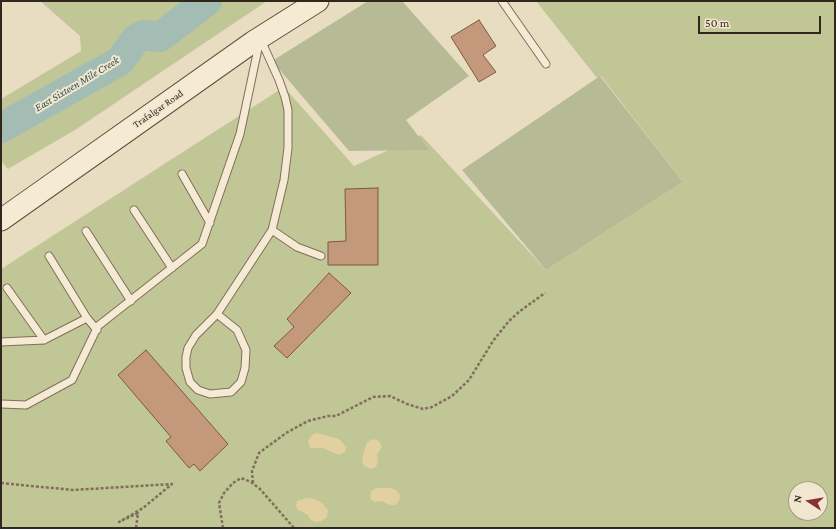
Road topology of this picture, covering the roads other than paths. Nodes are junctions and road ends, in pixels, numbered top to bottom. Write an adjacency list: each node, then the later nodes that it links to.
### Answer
1 (318, 1): 3 (main road, Trafalgar Road)
2 (502, 1): 4 (lane)
3 (260, 38): 7 (main road, Trafalgar Road); 8 (lane); 9 (lane)
4 (546, 64)
5 (182, 174): 8 (lane)
6 (134, 210): 13 (lane)
7 (1, 220)
8 (210, 223): 13 (lane)
9 (272, 230): 12 (lane); 16 (lane)
10 (86, 231): 15 (lane)
11 (49, 256): 17 (lane)
12 (321, 256)
13 (172, 268): 15 (lane)
14 (7, 288): 19 (lane)
15 (131, 301): 18 (lane)
16 (217, 314): 16 (lane)
17 (87, 318): 18 (lane); 19 (lane)
18 (97, 330): 21 (lane)
19 (44, 340): 20 (lane)
20 (1, 342)
21 (1, 404)

